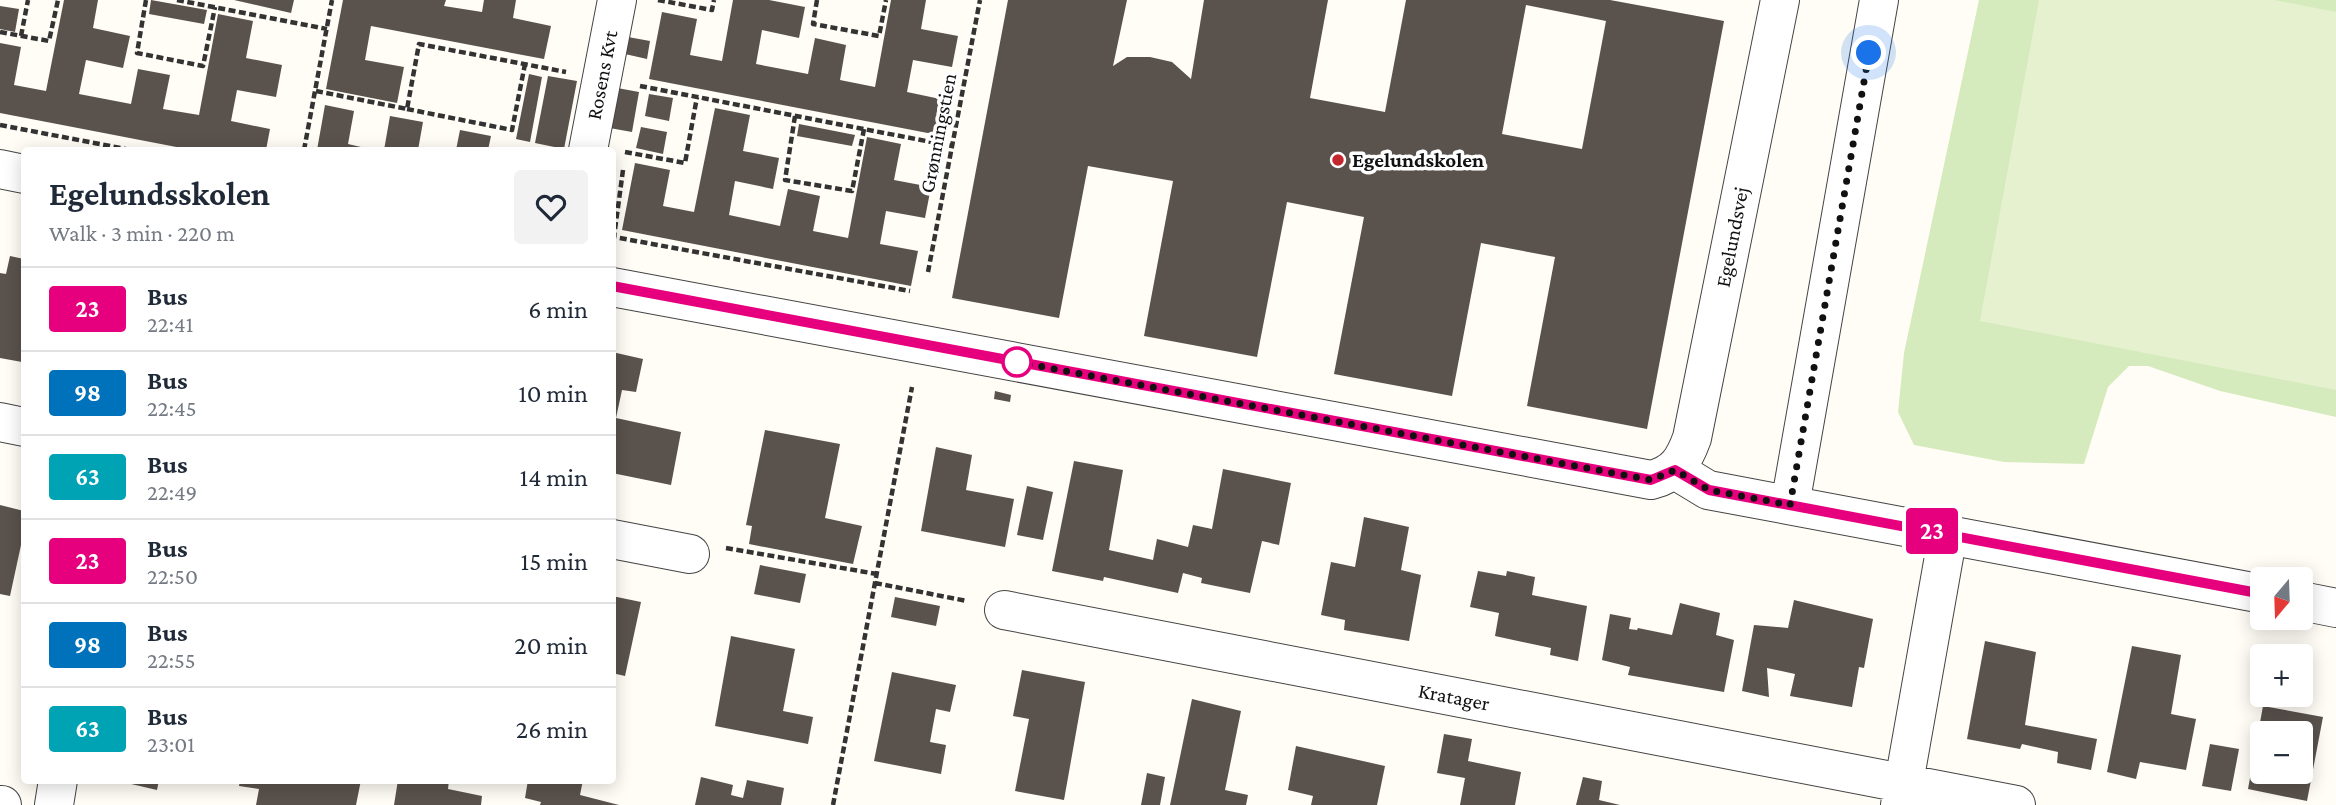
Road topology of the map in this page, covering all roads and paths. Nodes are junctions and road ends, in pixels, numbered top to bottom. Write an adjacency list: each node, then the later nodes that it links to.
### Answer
1 (28, 0): 17 (path)
2 (58, 0): 17 (path)
3 (146, 0): 14 (path)
4 (177, 0): 14 (path)
5 (332, 0): 15 (path)
6 (617, 0): 19 (street, Rosens Kvt)
7 (658, 0): 8 (path)
8 (714, 0)
9 (817, 0): 10 (path)
10 (886, 0)
11 (979, 0): 26 (path, Grønningstien)
12 (1780, 0): 40 (street, Egelundsvej)
13 (1878, 0): 41 (street)
14 (215, 7): 15 (path)
15 (327, 29): 20 (path)
16 (0, 32): 17 (path)
17 (21, 36)
18 (525, 64): 19 (path); 22 (path); 22 (path)
19 (601, 79): 21 (path); 29 (street, Rosens Kvt)
20 (316, 91): 22 (path); 28 (path)
21 (697, 97): 23 (path); 32 (path)
22 (407, 110)
23 (795, 116): 25 (path); 25 (path)
24 (0, 125): 27 (path)
25 (864, 129): 26 (path)
26 (952, 146): 34 (path, Grønningstien)
27 (115, 147)
28 (305, 147)
29 (589, 147)
30 (0, 169): 31 (street)
31 (21, 173)
32 (616, 223)
33 (616, 237): 36 (path)
34 (928, 272)
35 (616, 287): 40 (street)
36 (910, 291)
37 (912, 387): 45 (path)
38 (0, 422): 39 (street)
39 (21, 426)
40 (1675, 470): 41 (street)
41 (1790, 505): 42 (street)
42 (1948, 534): 47 (street); 52 (street)
43 (616, 540): 44 (street)
44 (690, 554): 45 (path)
45 (877, 574): 46 (path)
46 (875, 583): 50 (path); 54 (path)
47 (2250, 592)
48 (2314, 604): 49 (street)
49 (2336, 608)
50 (1004, 610): 52 (street, Kratager)
51 (57, 784): 53 (street)
52 (1902, 795): 55 (street, Kratager)
53 (54, 805)
54 (832, 805)
55 (2015, 805)

